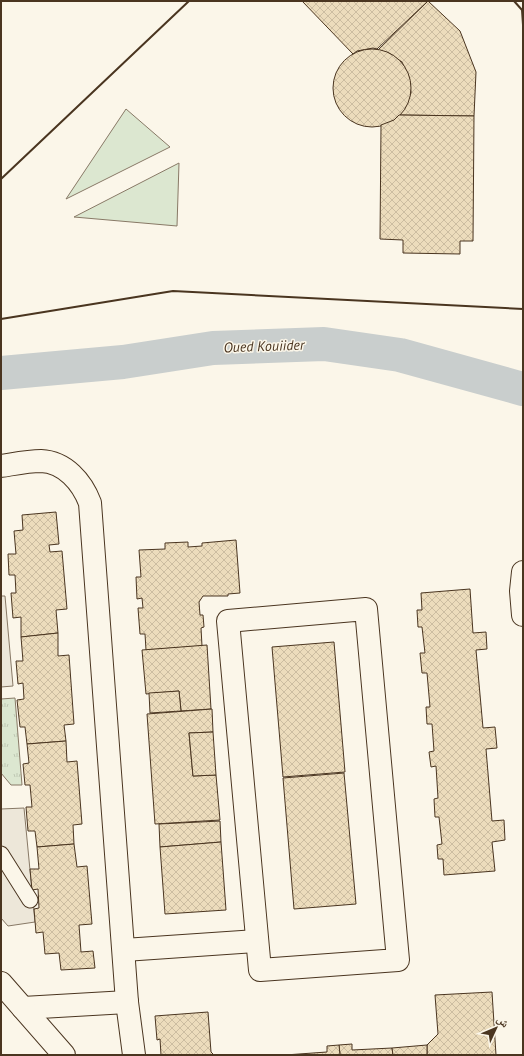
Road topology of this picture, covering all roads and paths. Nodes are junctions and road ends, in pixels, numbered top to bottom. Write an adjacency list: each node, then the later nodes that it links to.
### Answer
1 (1, 466): 7 (street)
2 (523, 572): 3 (street)
3 (523, 615)
4 (1, 854): 5 (lane)
5 (30, 900)
6 (257, 941): 6 (street); 7 (street)
7 (124, 950): 9 (street)
8 (1, 983): 10 (street)
9 (127, 1002): 10 (street); 12 (street)
10 (23, 1008): 11 (street)
11 (64, 1055)
12 (134, 1055)

